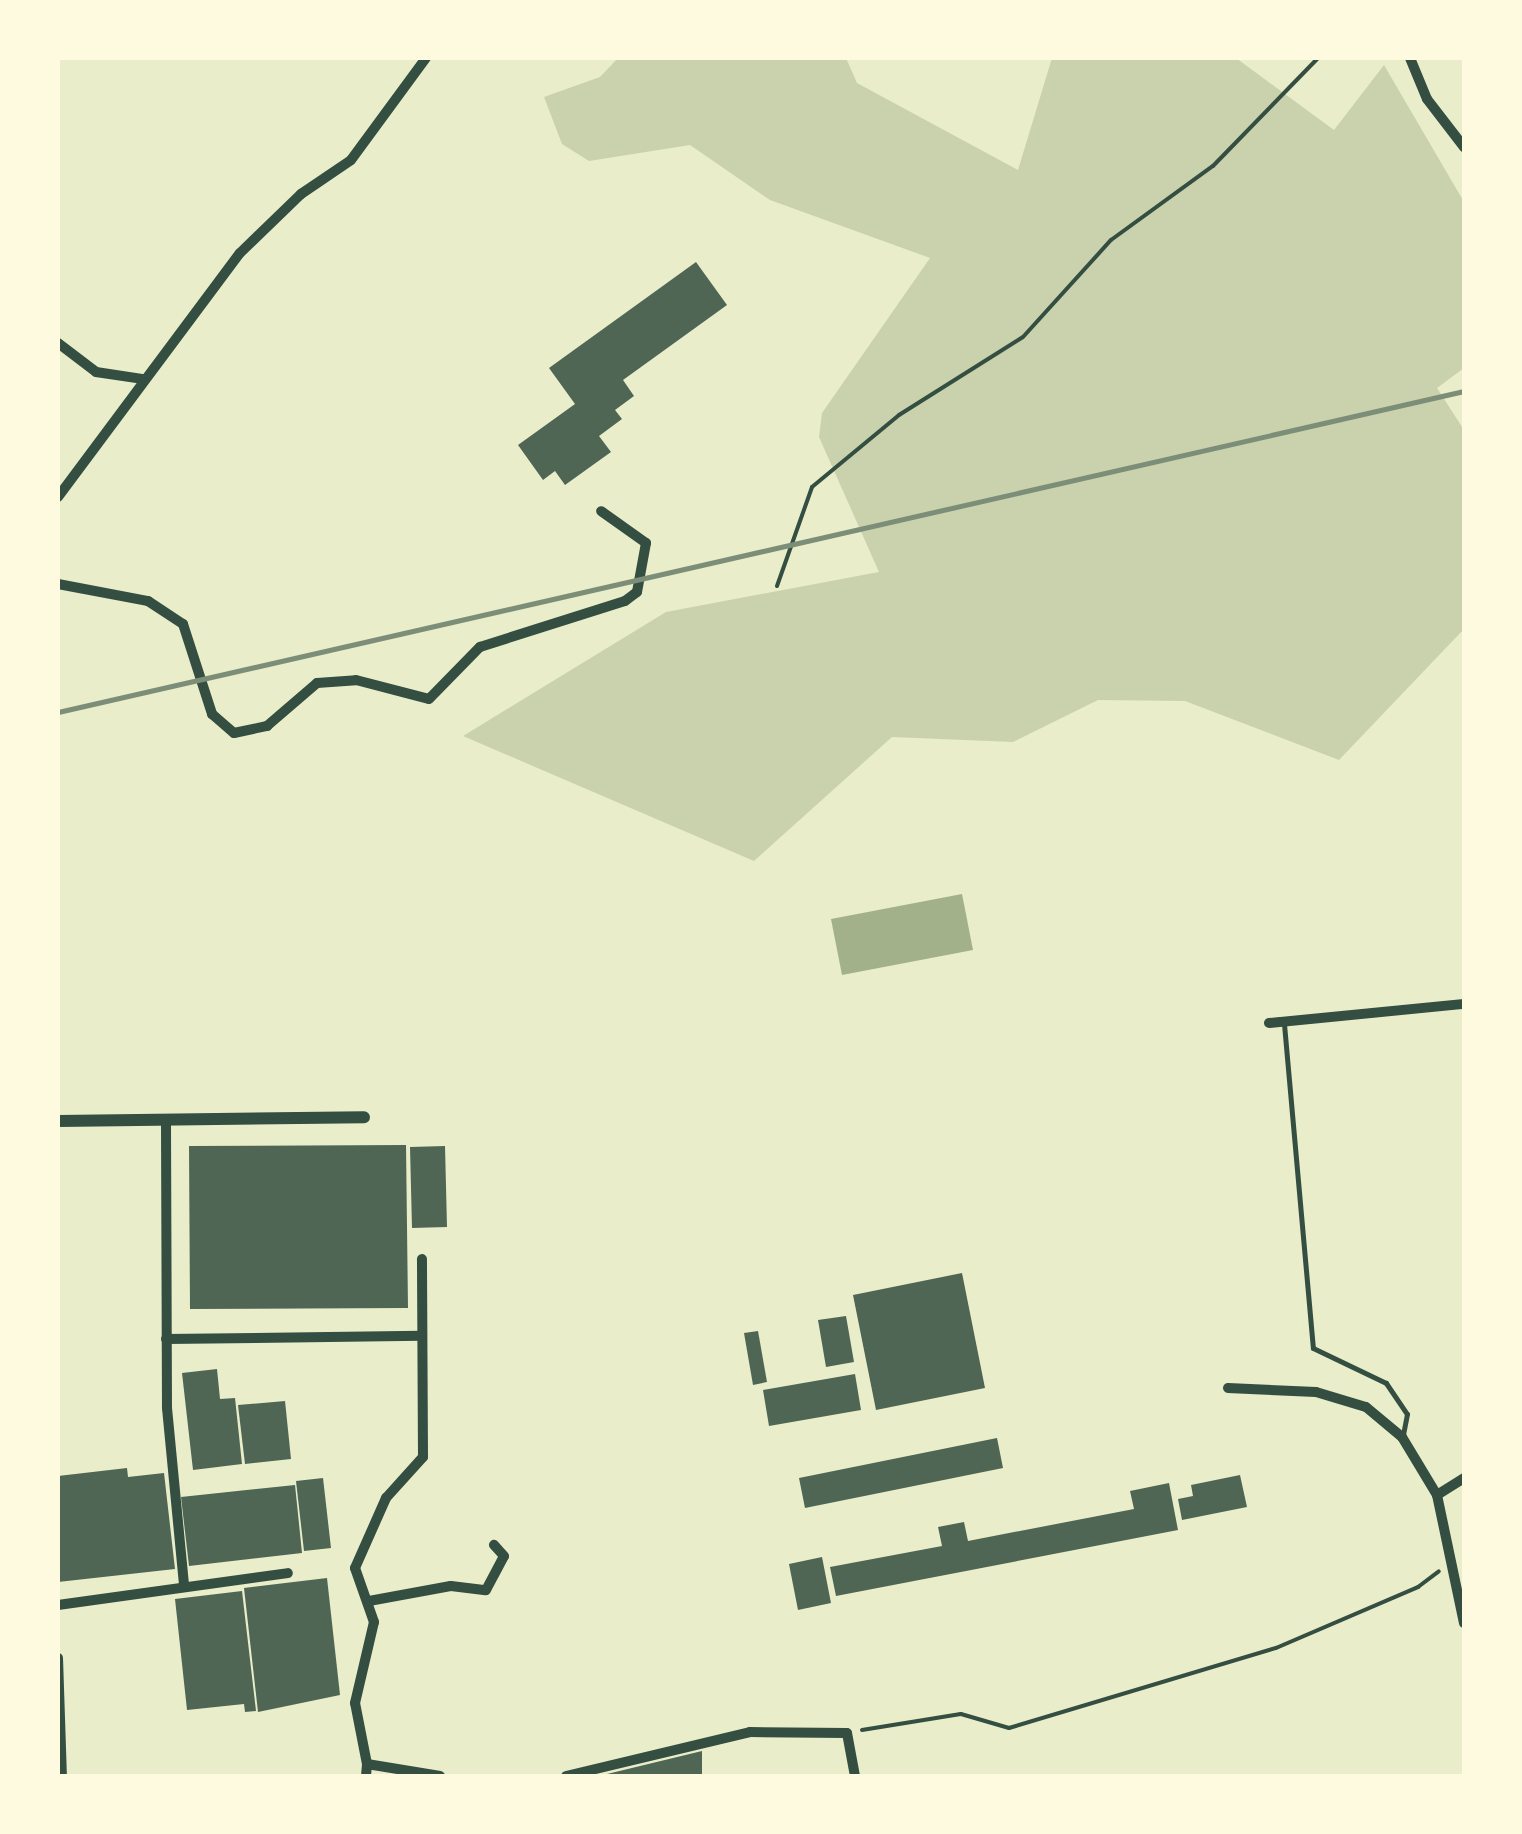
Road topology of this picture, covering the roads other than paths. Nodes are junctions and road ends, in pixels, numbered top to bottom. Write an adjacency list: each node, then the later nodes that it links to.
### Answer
1 (426, 58): 5 (street)
2 (1410, 58): 3 (street)
3 (1464, 147)
4 (58, 343): 5 (street)
5 (143, 379): 6 (street)
6 (58, 497)
7 (601, 511): 8 (street)
8 (58, 584)
9 (1464, 1004): 10 (street)
10 (1284, 1021): 11 (street); 19 (lane)
11 (1269, 1022)
12 (364, 1118): 14 (street)
13 (58, 1121): 14 (street)
14 (166, 1124): 17 (street)
15 (422, 1260): 16 (street)
16 (422, 1336): 17 (street); 25 (street)
17 (166, 1339): 24 (street)
18 (1228, 1388): 19 (street)
19 (1402, 1437): 21 (street)
20 (1464, 1478): 21 (street)
21 (1436, 1494): 27 (street)
22 (494, 1545): 25 (street)
23 (288, 1573): 24 (street)
24 (184, 1584): 26 (street)
25 (368, 1600): 29 (street)
26 (58, 1605)
27 (1464, 1623)
28 (58, 1658): 30 (street)
29 (367, 1770): 31 (street)
30 (62, 1776)
31 (440, 1776)
32 (566, 1776): 33 (street)
33 (854, 1776)

